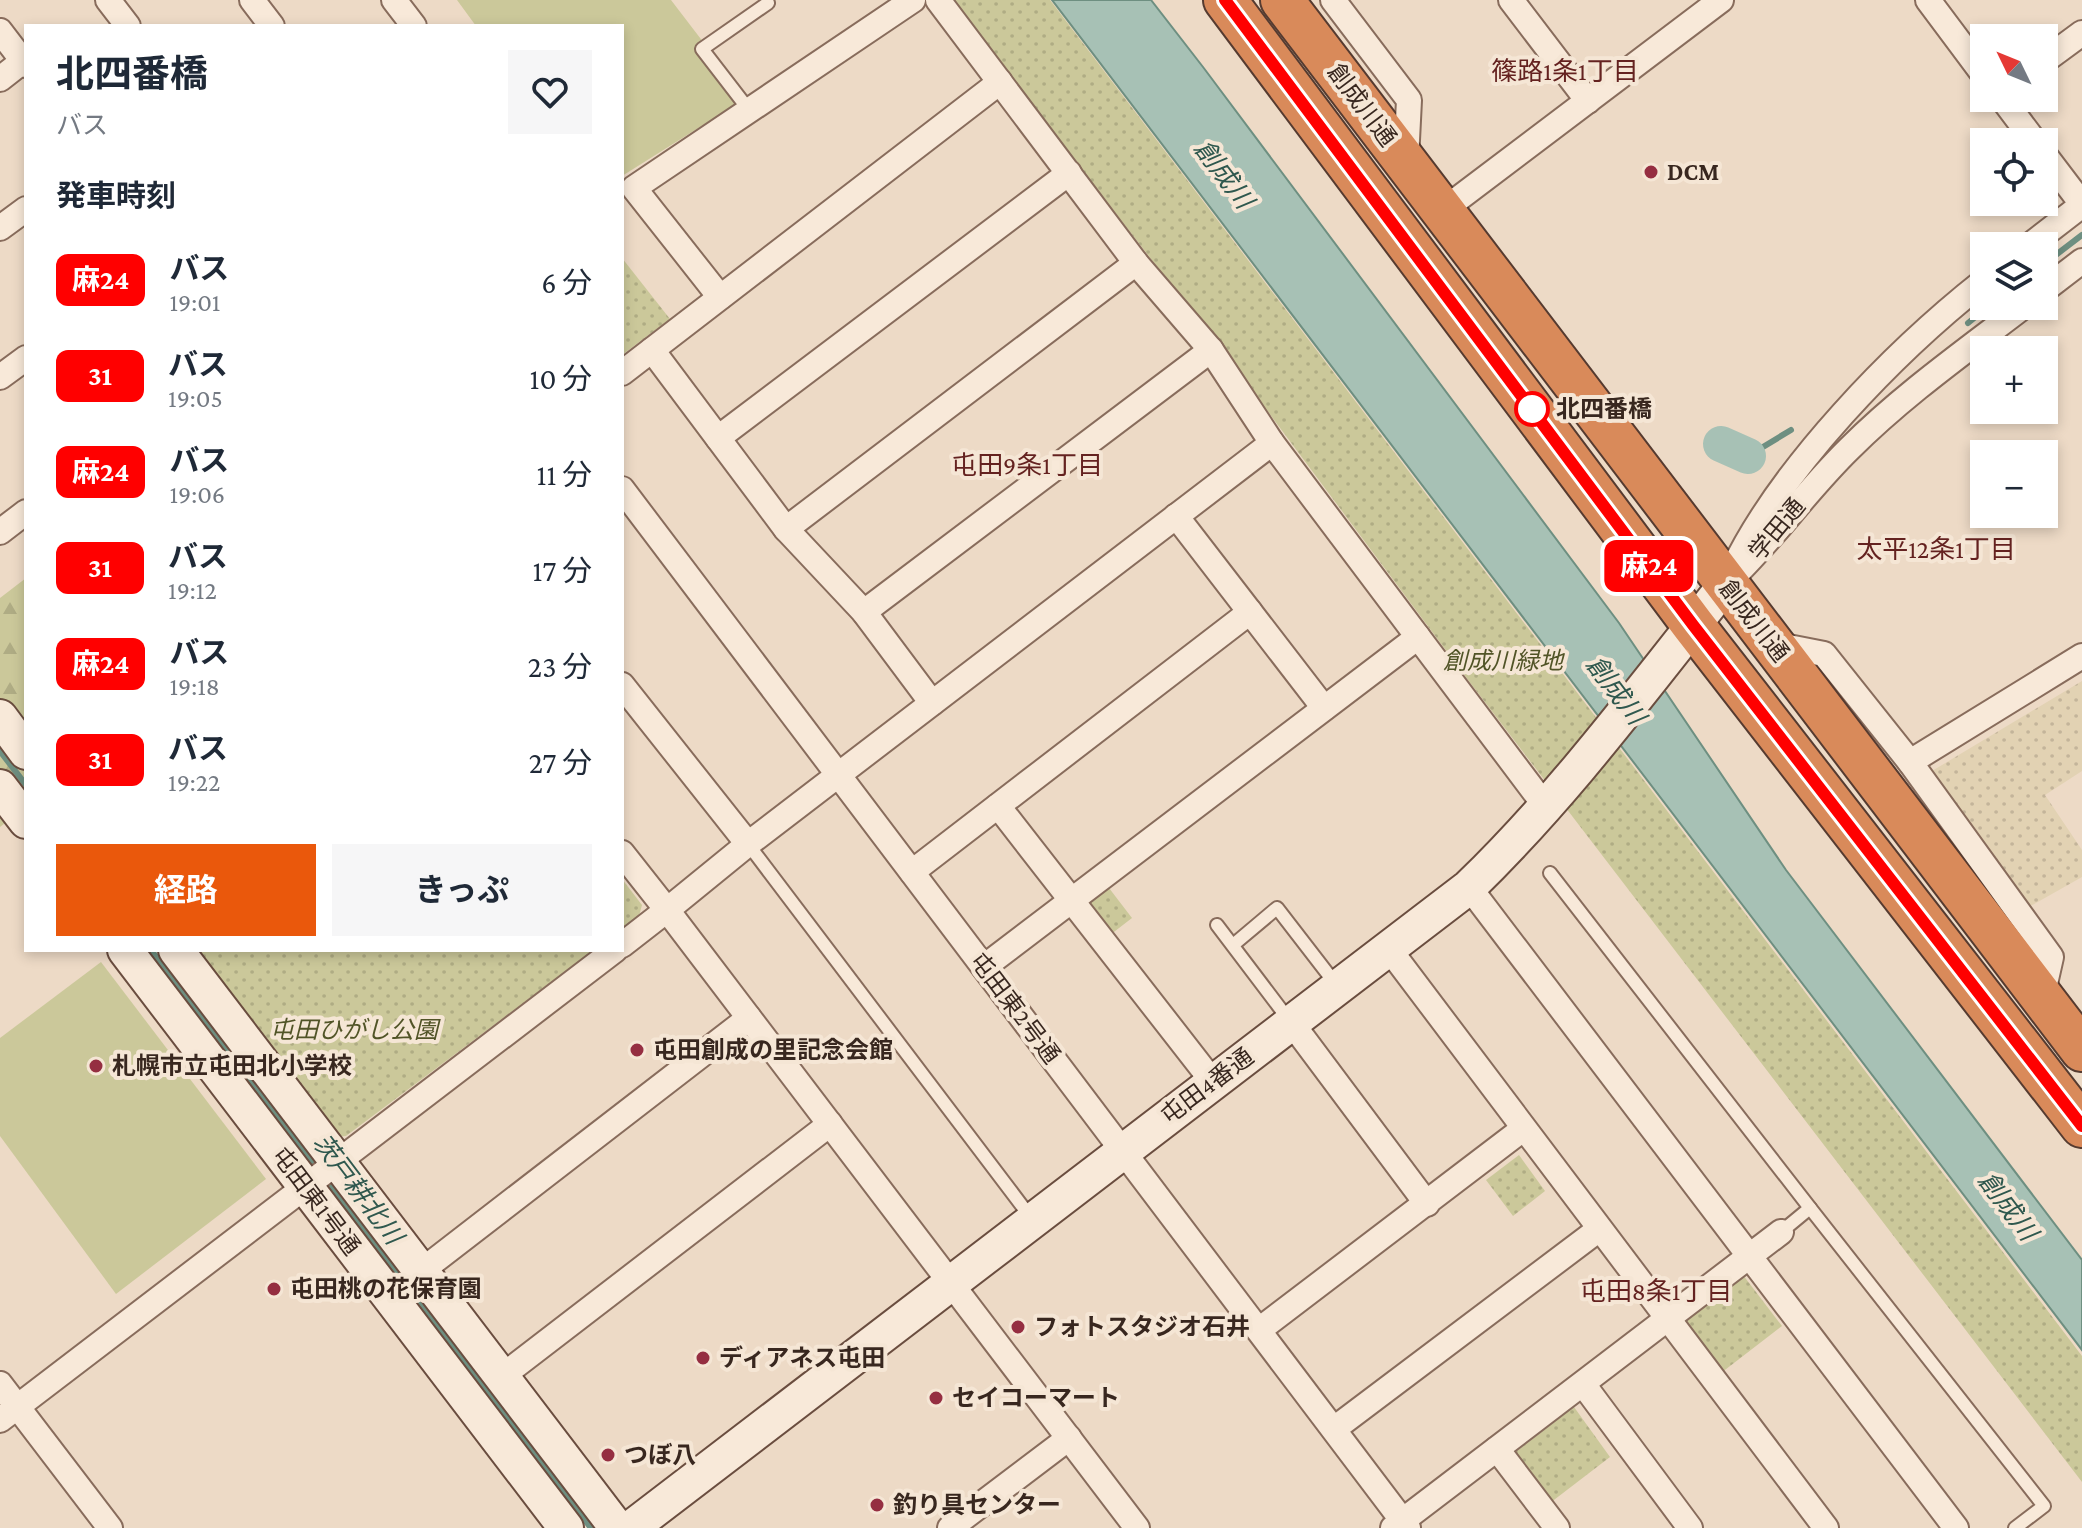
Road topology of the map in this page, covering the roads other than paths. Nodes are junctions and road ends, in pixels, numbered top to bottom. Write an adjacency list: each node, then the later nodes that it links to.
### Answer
1 (108, 0): 13 (street)
2 (252, 0): 14 (street)
3 (394, 0): 15 (street)
4 (913, 0): 24 (street)
5 (938, 0): 22 (street)
6 (1225, 0): 54 (highway, 創成川通)
7 (1282, 0): 25 (highway, 創成川通)
8 (1333, 0): 25 (street)
9 (1511, 0): 23 (street)
10 (1721, 0): 23 (street)
11 (769, 1): 24 (lane)
12 (1931, 1): 19 (street)
13 (126, 24)
14 (270, 24)
15 (412, 24)
16 (0, 31): 20 (street)
17 (2082, 33): 18 (street)
18 (2058, 51)
19 (1970, 55)
20 (24, 63): 21 (street)
21 (0, 79)
22 (1000, 82): 27 (street); 37 (street)
23 (1588, 101): 30 (street)
24 (749, 110): 37 (street)
25 (1406, 163): 30 (highway, 創成川通)
26 (2058, 172): 28 (street)
27 (1069, 173): 34 (street); 44 (street)
28 (2082, 204): 32 (street)
29 (24, 210): 31 (street)
30 (1442, 211): 51 (highway, 創成川通)
31 (0, 228)
32 (2047, 232)
33 (2082, 261): 35 (street)
34 (1136, 263): 40 (street); 49 (street)
35 (2058, 279)
36 (1970, 293): 51 (street, 学田通)
37 (720, 297): 39 (street)
38 (2006, 320): 51 (street, 学田通)
39 (652, 350): 42 (street); 44 (street)
40 (1211, 350): 45 (street); 52 (street)
41 (24, 359): 43 (street)
42 (624, 371)
43 (0, 377)
44 (718, 438): 49 (street)
45 (1272, 443): 48 (street); 55 (street)
46 (624, 492): 64 (street, 屯田東2号通)
47 (24, 514): 50 (street)
48 (1176, 516): 53 (street); 59 (street)
49 (786, 529): 52 (street)
50 (0, 532)
51 (1726, 584): 54 (street, 屯田4番通); 56 (highway, 創成川通)
52 (864, 612): 59 (street)
53 (1250, 612): 60 (street); 66 (street)
54 (1693, 625): 67 (street, 屯田4番通); 91 (highway, 創成川通)
55 (1418, 637): 60 (street); 67 (street)
56 (1773, 644): 63 (street); 85 (highway, 創成川通)
57 (2082, 656): 63 (street)
58 (624, 688): 69 (street)
59 (932, 703): 64 (street)
60 (1324, 708): 74 (street)
61 (0, 717): 62 (street)
62 (24, 749)
63 (1910, 762): 85 (street)
64 (838, 775): 69 (street); 71 (street, 屯田東2号通)
65 (0, 787): 68 (street)
66 (998, 806): 71 (street); 74 (street)
67 (1546, 807): 73 (street, 屯田4番通)
68 (24, 818)
69 (748, 844): 75 (street); 97 (lane)
70 (624, 856): 75 (street)
71 (912, 872): 83 (street, 屯田東2号通)
72 (1550, 873): 96 (lane)
73 (1469, 887): 79 (street, 屯田4番通); 100 (street)
74 (1071, 900): 83 (street); 89 (street)
75 (667, 910): 77 (street); 86 (street)
76 (1217, 925): 78 (lane)
77 (624, 943)
78 (1233, 945): 84 (lane); 87 (lane)
79 (1389, 949): 84 (street, 屯田4番通); 92 (street)
80 (127, 952): 94 (street, 屯田東1号通)
81 (177, 952): 94 (street, 屯田東1号通)
82 (612, 952): 94 (street)
83 (984, 967): 93 (street, 屯田東2号通)
84 (1338, 987): 87 (street, 屯田4番通)
85 (2042, 997): 88 (highway, 創成川通)
86 (749, 1018): 90 (street); 101 (street)
87 (1291, 1022): 89 (street, 屯田4番通); 95 (street)
88 (2082, 1050)
89 (1213, 1082): 93 (street, 屯田4番通)
90 (830, 1124): 102 (street); 105 (street)
91 (2082, 1126)
92 (1523, 1129): 95 (street); 98 (street)
93 (1123, 1150): 97 (street, 屯田4番通); 104 (street, 屯田東2号通)
94 (322, 1175): 101 (street, 屯田東1号通); 108 (street); 114 (street, 屯田東1号通)
95 (1427, 1204): 104 (street)
96 (1810, 1208): 99 (lane); 123 (lane)
97 (1032, 1219): 102 (street, 屯田4番通)
98 (1598, 1230): 103 (street); 109 (street)
99 (1781, 1232): 100 (street)
100 (1751, 1256): 103 (street); 122 (street)
101 (420, 1272): 105 (street, 屯田東1号通)
102 (949, 1281): 110 (street); 116 (street, 屯田4番通)
103 (1668, 1319): 107 (street); 121 (street)
104 (1259, 1330): 109 (street, 屯田東2号通)
105 (501, 1377): 115 (street, 屯田東1号通)
106 (0, 1384): 108 (street)
107 (1583, 1384): 111 (street); 120 (street)
108 (9, 1413): 113 (street)
109 (1334, 1429): 112 (street, 屯田東2号通)
110 (1069, 1438): 117 (street); 118 (street)
111 (1497, 1449): 112 (street); 119 (street)
112 (1401, 1526)
113 (110, 1528)
114 (566, 1528)
115 (617, 1528)
116 (631, 1528)
117 (950, 1528)
118 (1137, 1528)
119 (1557, 1528)
120 (1690, 1528)
121 (1826, 1528)
122 (1956, 1528)
123 (2015, 1528)

